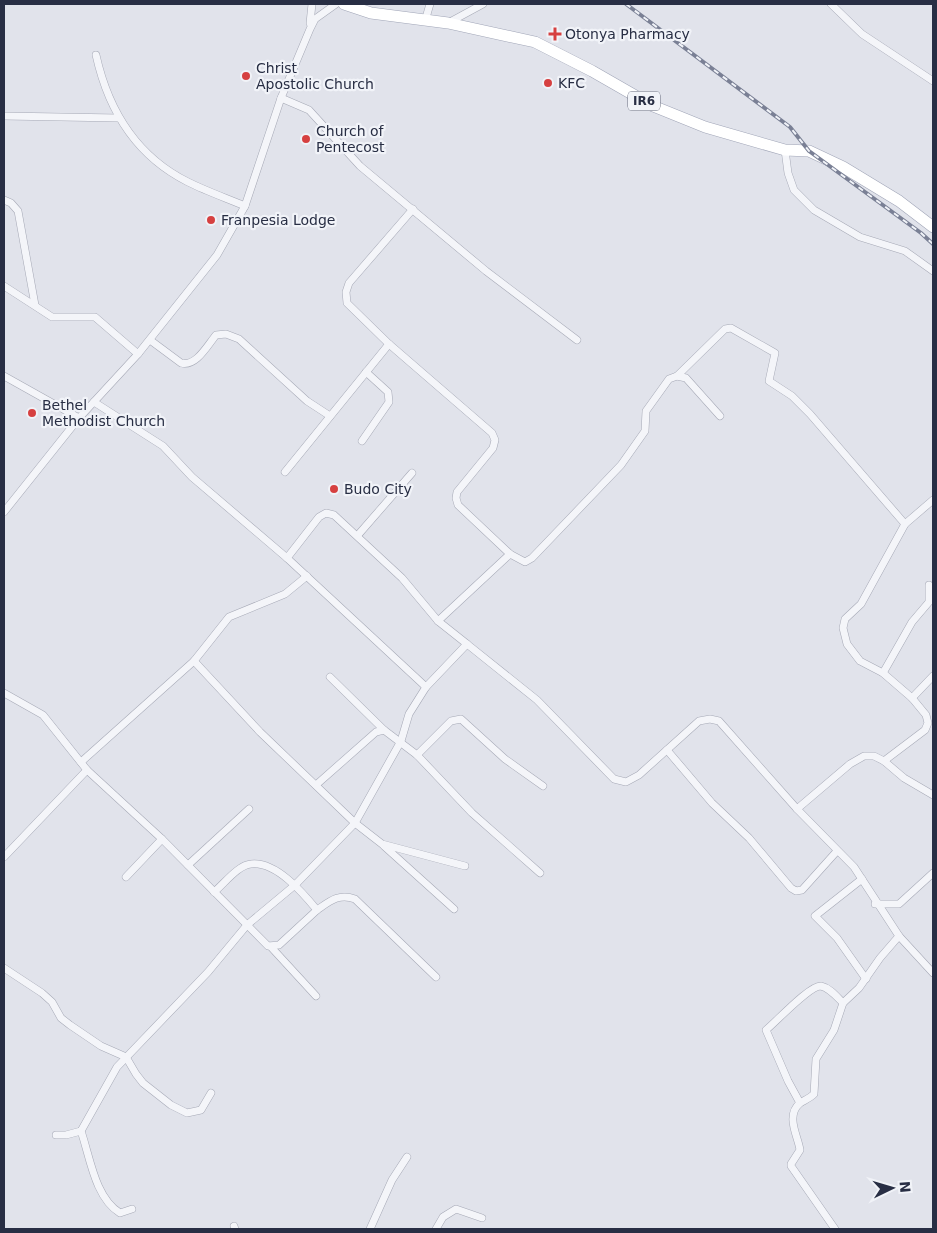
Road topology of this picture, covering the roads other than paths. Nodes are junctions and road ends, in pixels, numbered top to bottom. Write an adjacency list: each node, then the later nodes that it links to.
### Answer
1 (312, 4): 9 (street)
2 (336, 4): 9 (street)
3 (344, 4): 7 (main road, IR6)
4 (430, 4): 7 (street)
5 (483, 4): 8 (street)
6 (830, 4): 11 (street)
7 (425, 21): 8 (main road, IR6)
8 (448, 23): 15 (main road, IR6)
9 (310, 29): 12 (street)
10 (96, 55): 14 (street)
11 (933, 81)
12 (281, 98): 17 (street); 18 (street)
13 (4, 116): 14 (street)
14 (118, 118): 17 (street)
15 (785, 150): 19 (main road, IR6); 20 (street)
16 (4, 200): 22 (street)
17 (245, 206): 23 (street)
18 (413, 209): 24 (street); 25 (street)
19 (933, 227)
20 (933, 271)
21 (4, 286): 22 (street)
22 (35, 305): 26 (street)
23 (150, 340): 26 (street); 31 (street)
24 (577, 340)
25 (389, 344): 27 (street); 41 (street)
26 (138, 354): 30 (street)
27 (366, 372): 31 (street); 34 (street)
28 (4, 376): 33 (street)
29 (677, 376): 32 (street); 39 (street); 41 (street)
30 (94, 402): 33 (street); 42 (street)
31 (330, 416): 35 (street)
32 (720, 416)
33 (79, 418): 38 (street)
34 (362, 441)
35 (286, 472)
36 (412, 473): 40 (street)
37 (933, 500): 39 (street)
38 (4, 512)
39 (905, 524): 48 (street)
40 (358, 535): 42 (street); 45 (street)
41 (510, 554): 45 (street)
42 (287, 558): 43 (street)
43 (307, 576): 47 (street); 51 (street)
44 (929, 586): 48 (street)
45 (438, 621): 46 (street)
46 (467, 644): 51 (street); 56 (street)
47 (194, 661): 59 (street); 61 (street)
48 (883, 673): 53 (street)
49 (933, 676): 53 (street)
50 (330, 677): 54 (street)
51 (426, 687): 55 (street)
52 (4, 693): 59 (street)
53 (912, 698): 58 (street)
54 (384, 730): 55 (street); 61 (street)
55 (402, 741): 57 (street); 66 (street)
56 (667, 750): 65 (street); 69 (street)
57 (418, 755): 62 (street); 73 (street)
58 (884, 761): 63 (street); 65 (street)
59 (81, 762): 60 (street)
60 (87, 770): 67 (street); 70 (street)
61 (316, 785): 66 (street)
62 (543, 786)
63 (933, 796)
64 (249, 809): 71 (street)
65 (797, 809): 69 (street)
66 (355, 823): 68 (street); 77 (street)
67 (162, 839): 71 (street); 75 (street)
68 (382, 844): 72 (street); 81 (street)
69 (837, 850): 76 (street)
70 (4, 857)
71 (188, 865): 78 (street)
72 (465, 866)
73 (540, 873)
74 (933, 874): 79 (street)
75 (126, 877)
76 (862, 879): 79 (street); 88 (street)
77 (295, 885): 78 (street); 80 (street); 82 (street)
78 (214, 892): 82 (street)
79 (875, 904): 83 (street)
80 (317, 910): 84 (street); 87 (street)
81 (454, 910)
82 (246, 925): 84 (street); 91 (street)
83 (899, 936): 86 (street); 88 (street)
84 (271, 947): 89 (street)
85 (4, 968): 91 (street)
86 (933, 973)
87 (436, 977)
88 (866, 979): 90 (street)
89 (316, 996)
90 (843, 1003): 93 (street); 93 (street)
91 (126, 1057): 92 (street); 94 (street)
92 (211, 1093)
93 (800, 1103): 101 (street)
94 (81, 1131): 95 (street); 97 (street)
95 (56, 1134)
96 (407, 1158): 99 (street)
97 (132, 1209)
98 (482, 1218): 100 (street)
99 (370, 1229)
100 (436, 1229)
101 (835, 1229)

